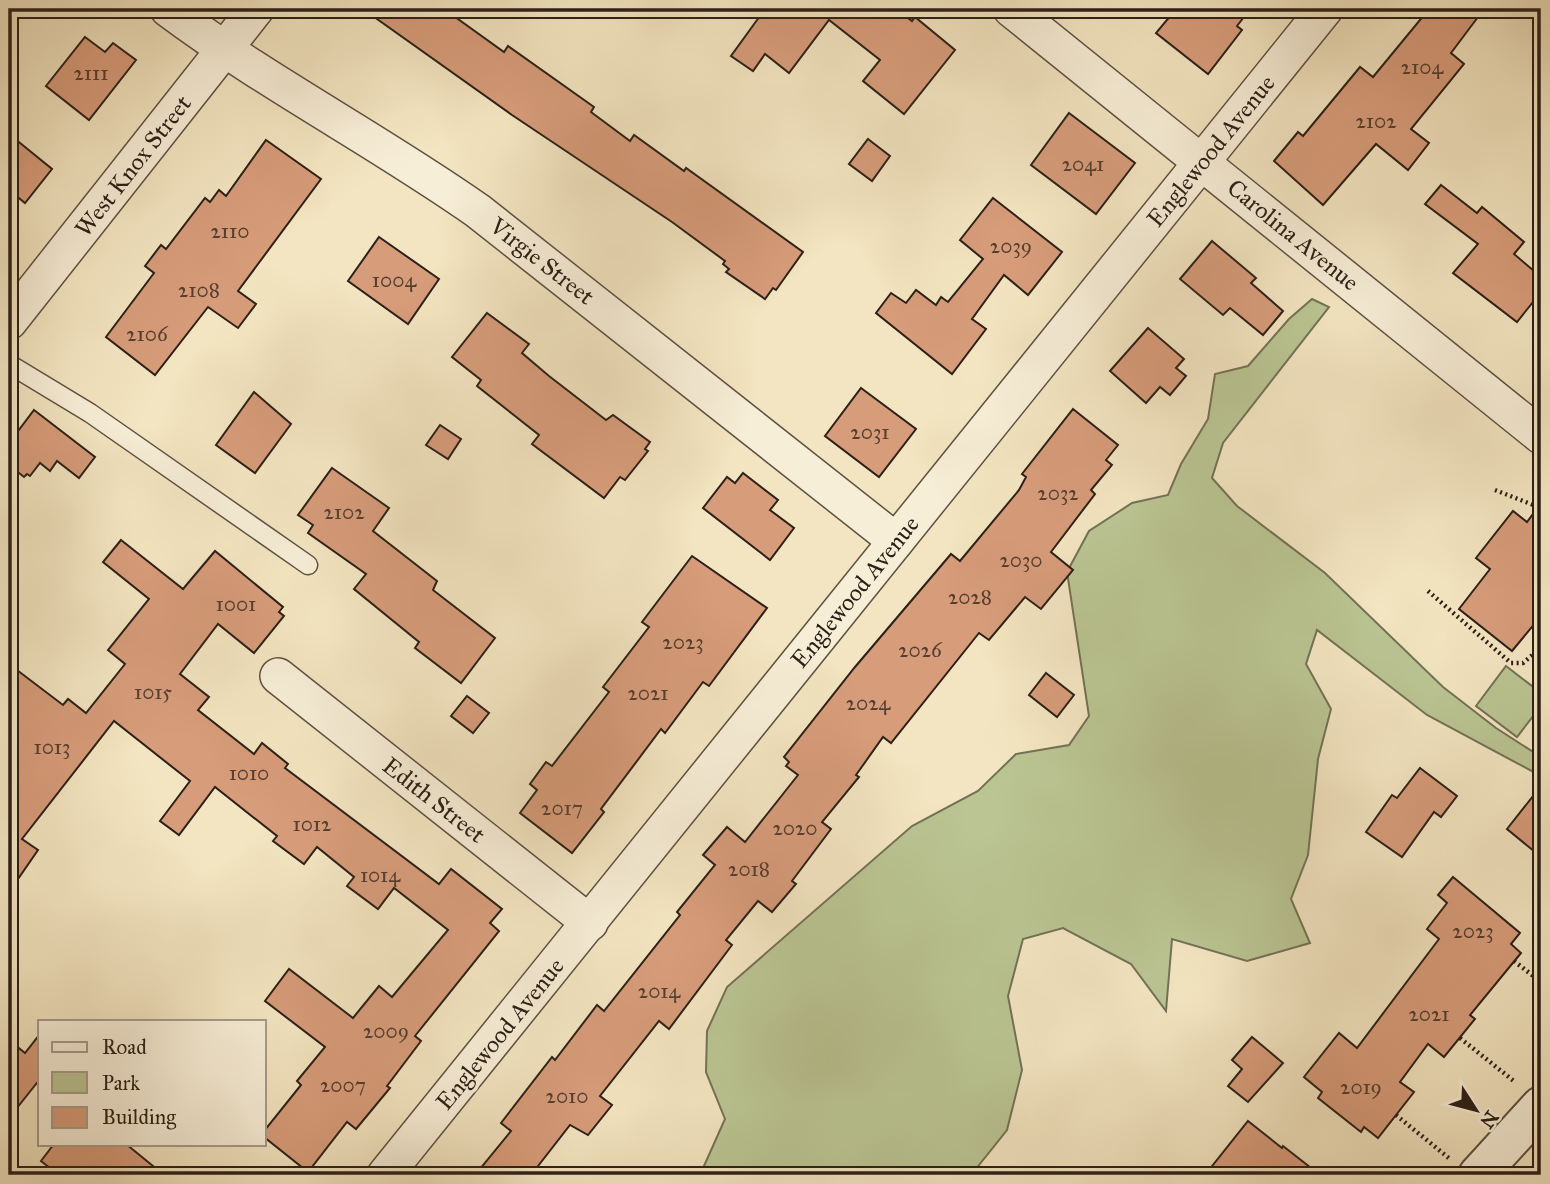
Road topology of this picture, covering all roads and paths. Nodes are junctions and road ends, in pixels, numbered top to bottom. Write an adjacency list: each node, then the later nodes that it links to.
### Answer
1 (168, 9): 5 (street, Virgie Street)
2 (257, 9): 5 (street, West Knox Street)
3 (1011, 9): 6 (street, Carolina Avenue)
4 (1325, 9): 6 (street, Englewood Avenue)
5 (224, 50): 7 (street, West Knox Street); 12 (street, Virgie Street)
6 (1202, 163): 9 (street, Carolina Avenue); 12 (street, Englewood Avenue)
7 (9, 323)
8 (9, 365): 13 (lane)
9 (1541, 436)
10 (1494, 490): 11 (path)
11 (1541, 508)
12 (896, 541): 18 (street, Englewood Avenue)
13 (308, 565)
14 (1428, 591): 16 (path)
15 (1541, 649): 16 (path)
16 (1539, 656)
17 (278, 676): 18 (street, Edith Street)
18 (590, 923): 25 (street, Englewood Avenue)
19 (1514, 961): 20 (path)
20 (1541, 982)
21 (1460, 1038): 22 (path)
22 (1530, 1095): 26 (street)
23 (1396, 1115): 24 (path)
24 (1442, 1153)
25 (385, 1175)
26 (1478, 1175)

